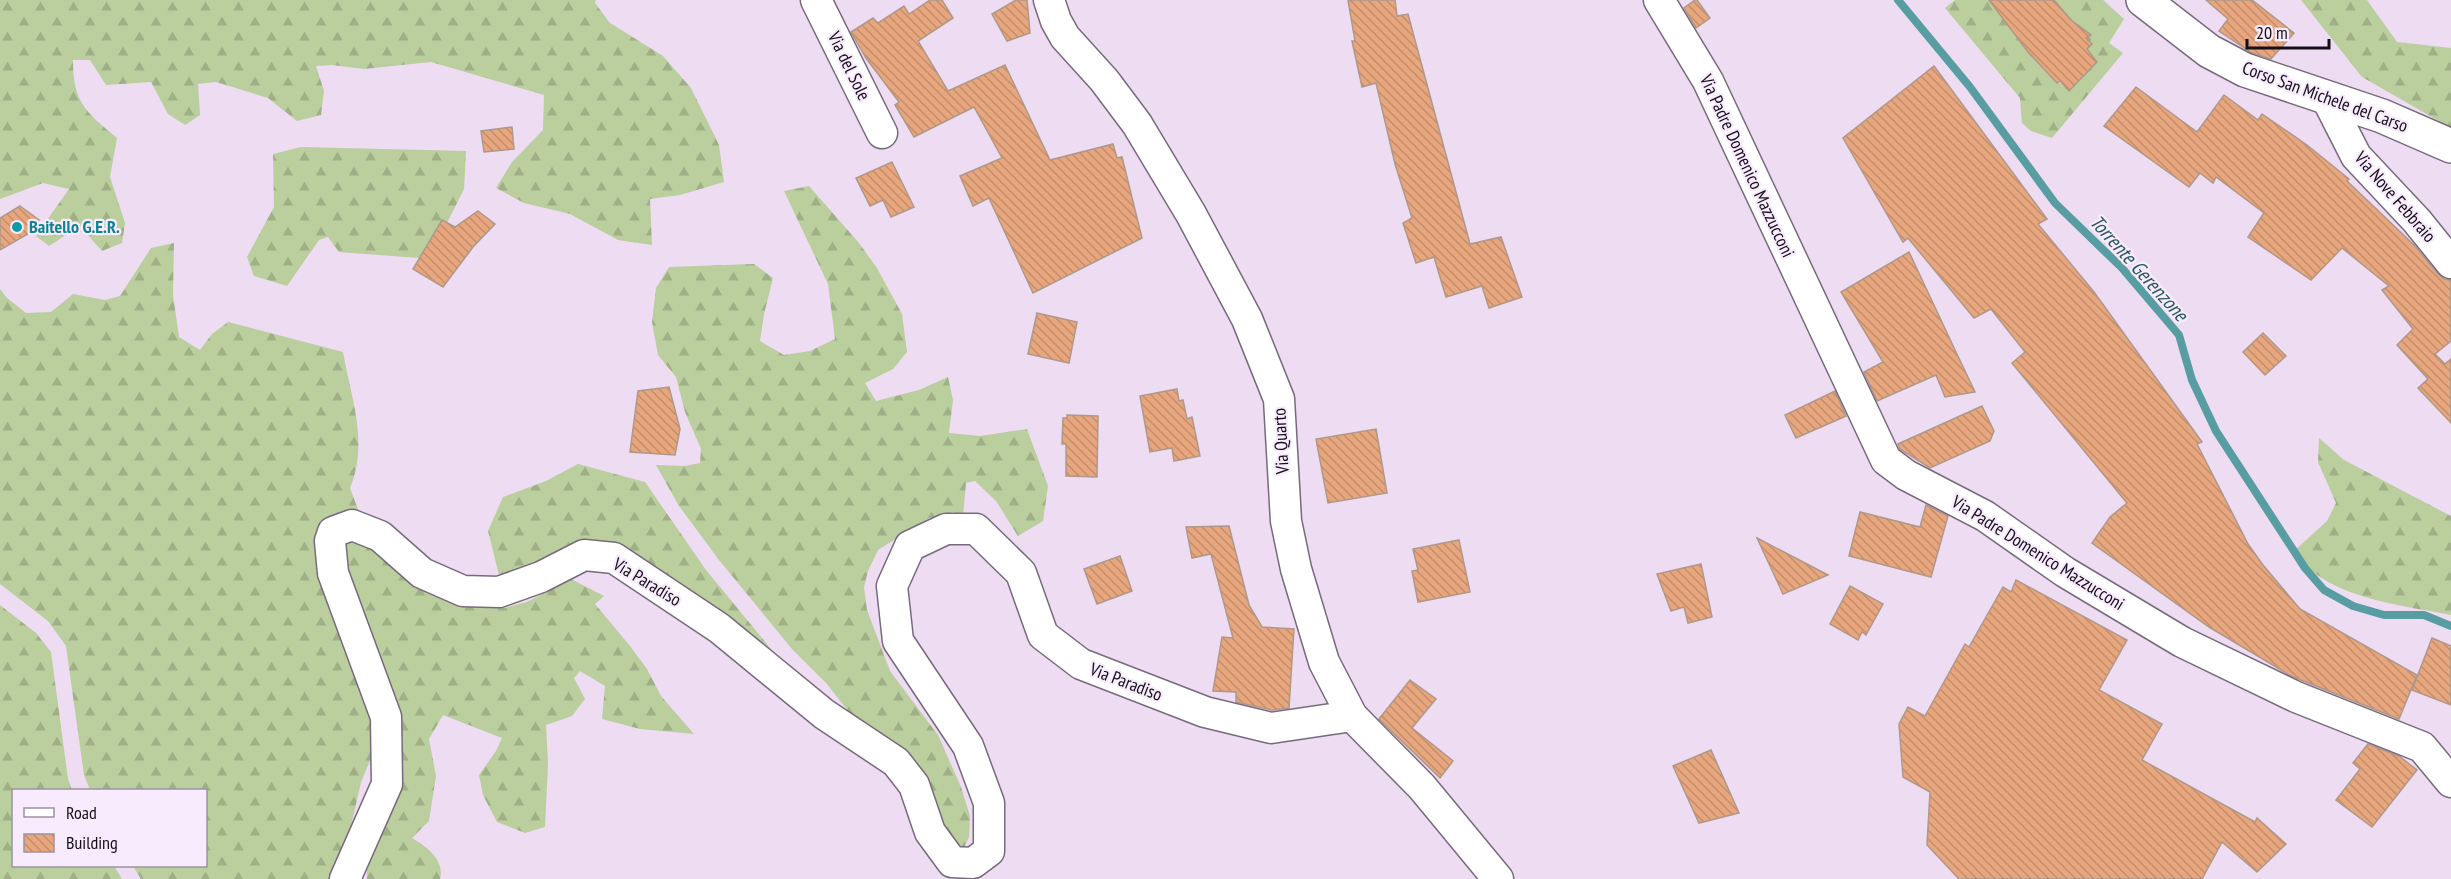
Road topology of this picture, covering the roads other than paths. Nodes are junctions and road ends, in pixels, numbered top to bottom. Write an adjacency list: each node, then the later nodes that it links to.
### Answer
1 (816, 0): 6 (street, Via del Sole)
2 (1049, 0): 9 (street, Via Quarto)
3 (1659, 0): 10 (street, Via Padre Domenico Mazzucconi)
4 (2143, 0): 5 (main road, Corso San Michele del Carso)
5 (2326, 97): 7 (main road, Corso San Michele del Carso); 8 (street, Via Nove Febbraio)
6 (882, 133)
7 (2451, 146)
8 (2451, 262)
9 (1352, 716): 11 (street, Via Paradiso); 14 (street, Via Quarto)
10 (2451, 782)
11 (989, 851): 12 (street, Via Paradiso); 13 (street, Via Paradiso)
12 (345, 879)
13 (980, 879)
14 (1498, 879)

